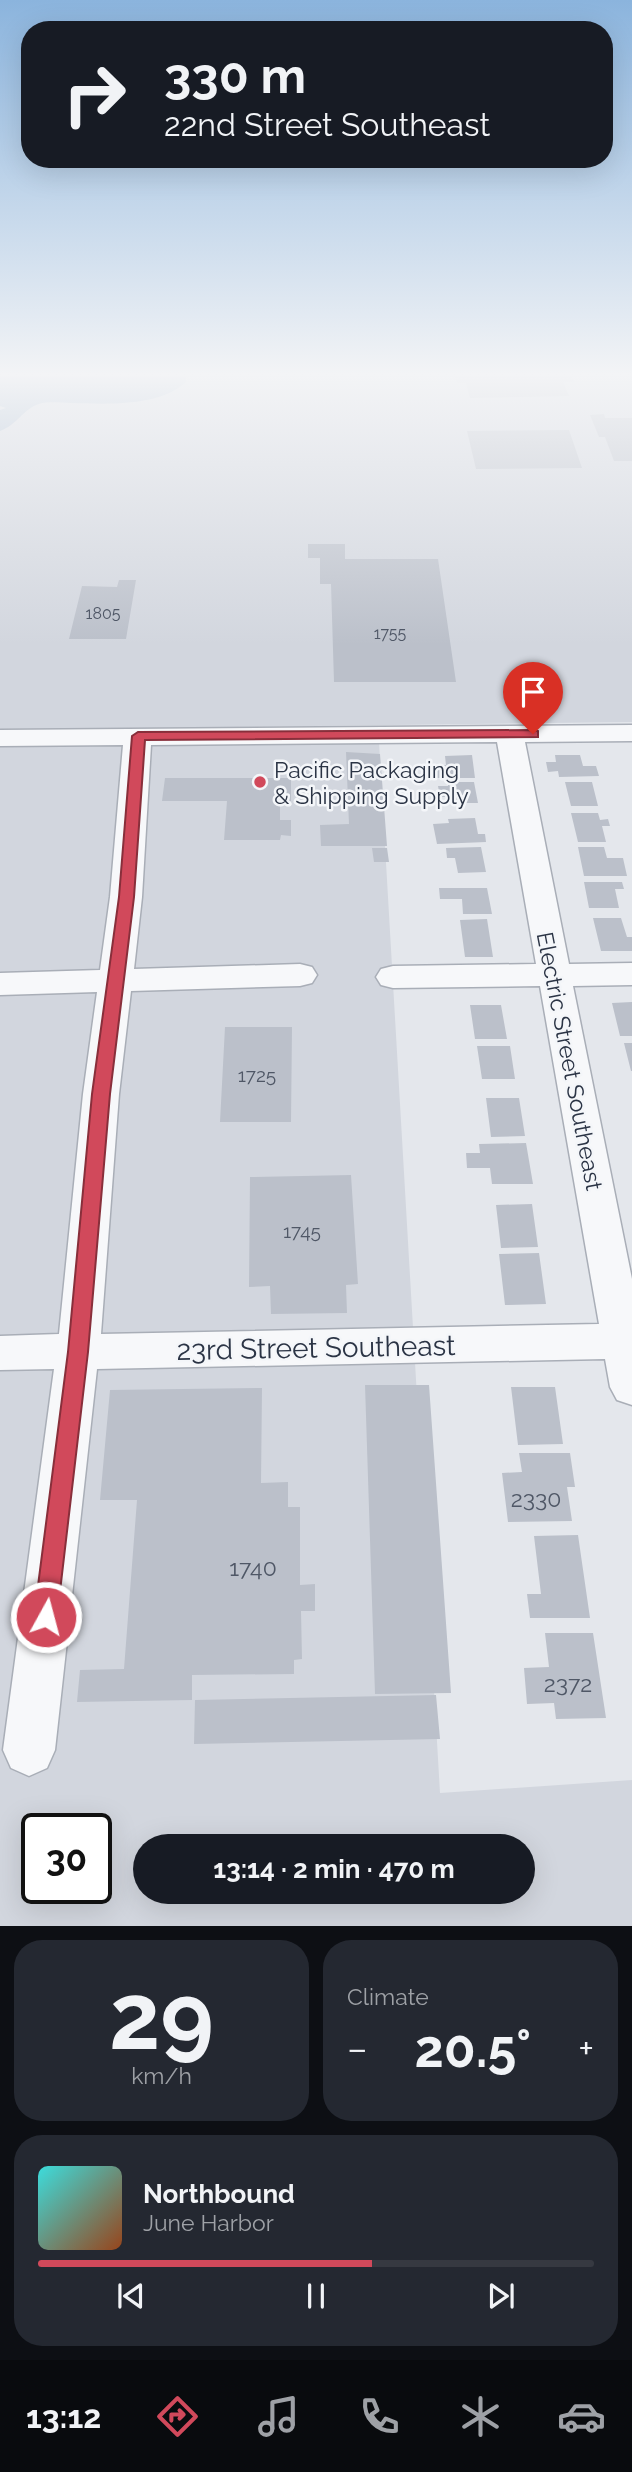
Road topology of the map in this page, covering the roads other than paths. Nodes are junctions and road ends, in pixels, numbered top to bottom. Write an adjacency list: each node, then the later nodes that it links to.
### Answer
1 (632, 733): 2 (street)
2 (509, 734): 3 (street); 7 (street, Electric Street Southeast)
3 (138, 736): 4 (street); 9 (street)
4 (0, 738)
5 (632, 974): 7 (street)
6 (300, 975): 9 (street)
7 (553, 975): 8 (street); 11 (street, Electric Street Southeast)
8 (393, 977)
9 (115, 982): 10 (street); 12 (street)
10 (0, 984)
11 (628, 1341): 12 (street, 23rd Street Southeast); 14 (street, Electric Street Southeast)
12 (78, 1352): 13 (street, 23rd Street Southeast); 15 (street)
13 (0, 1353)
14 (632, 1387)
15 (29, 1750)

